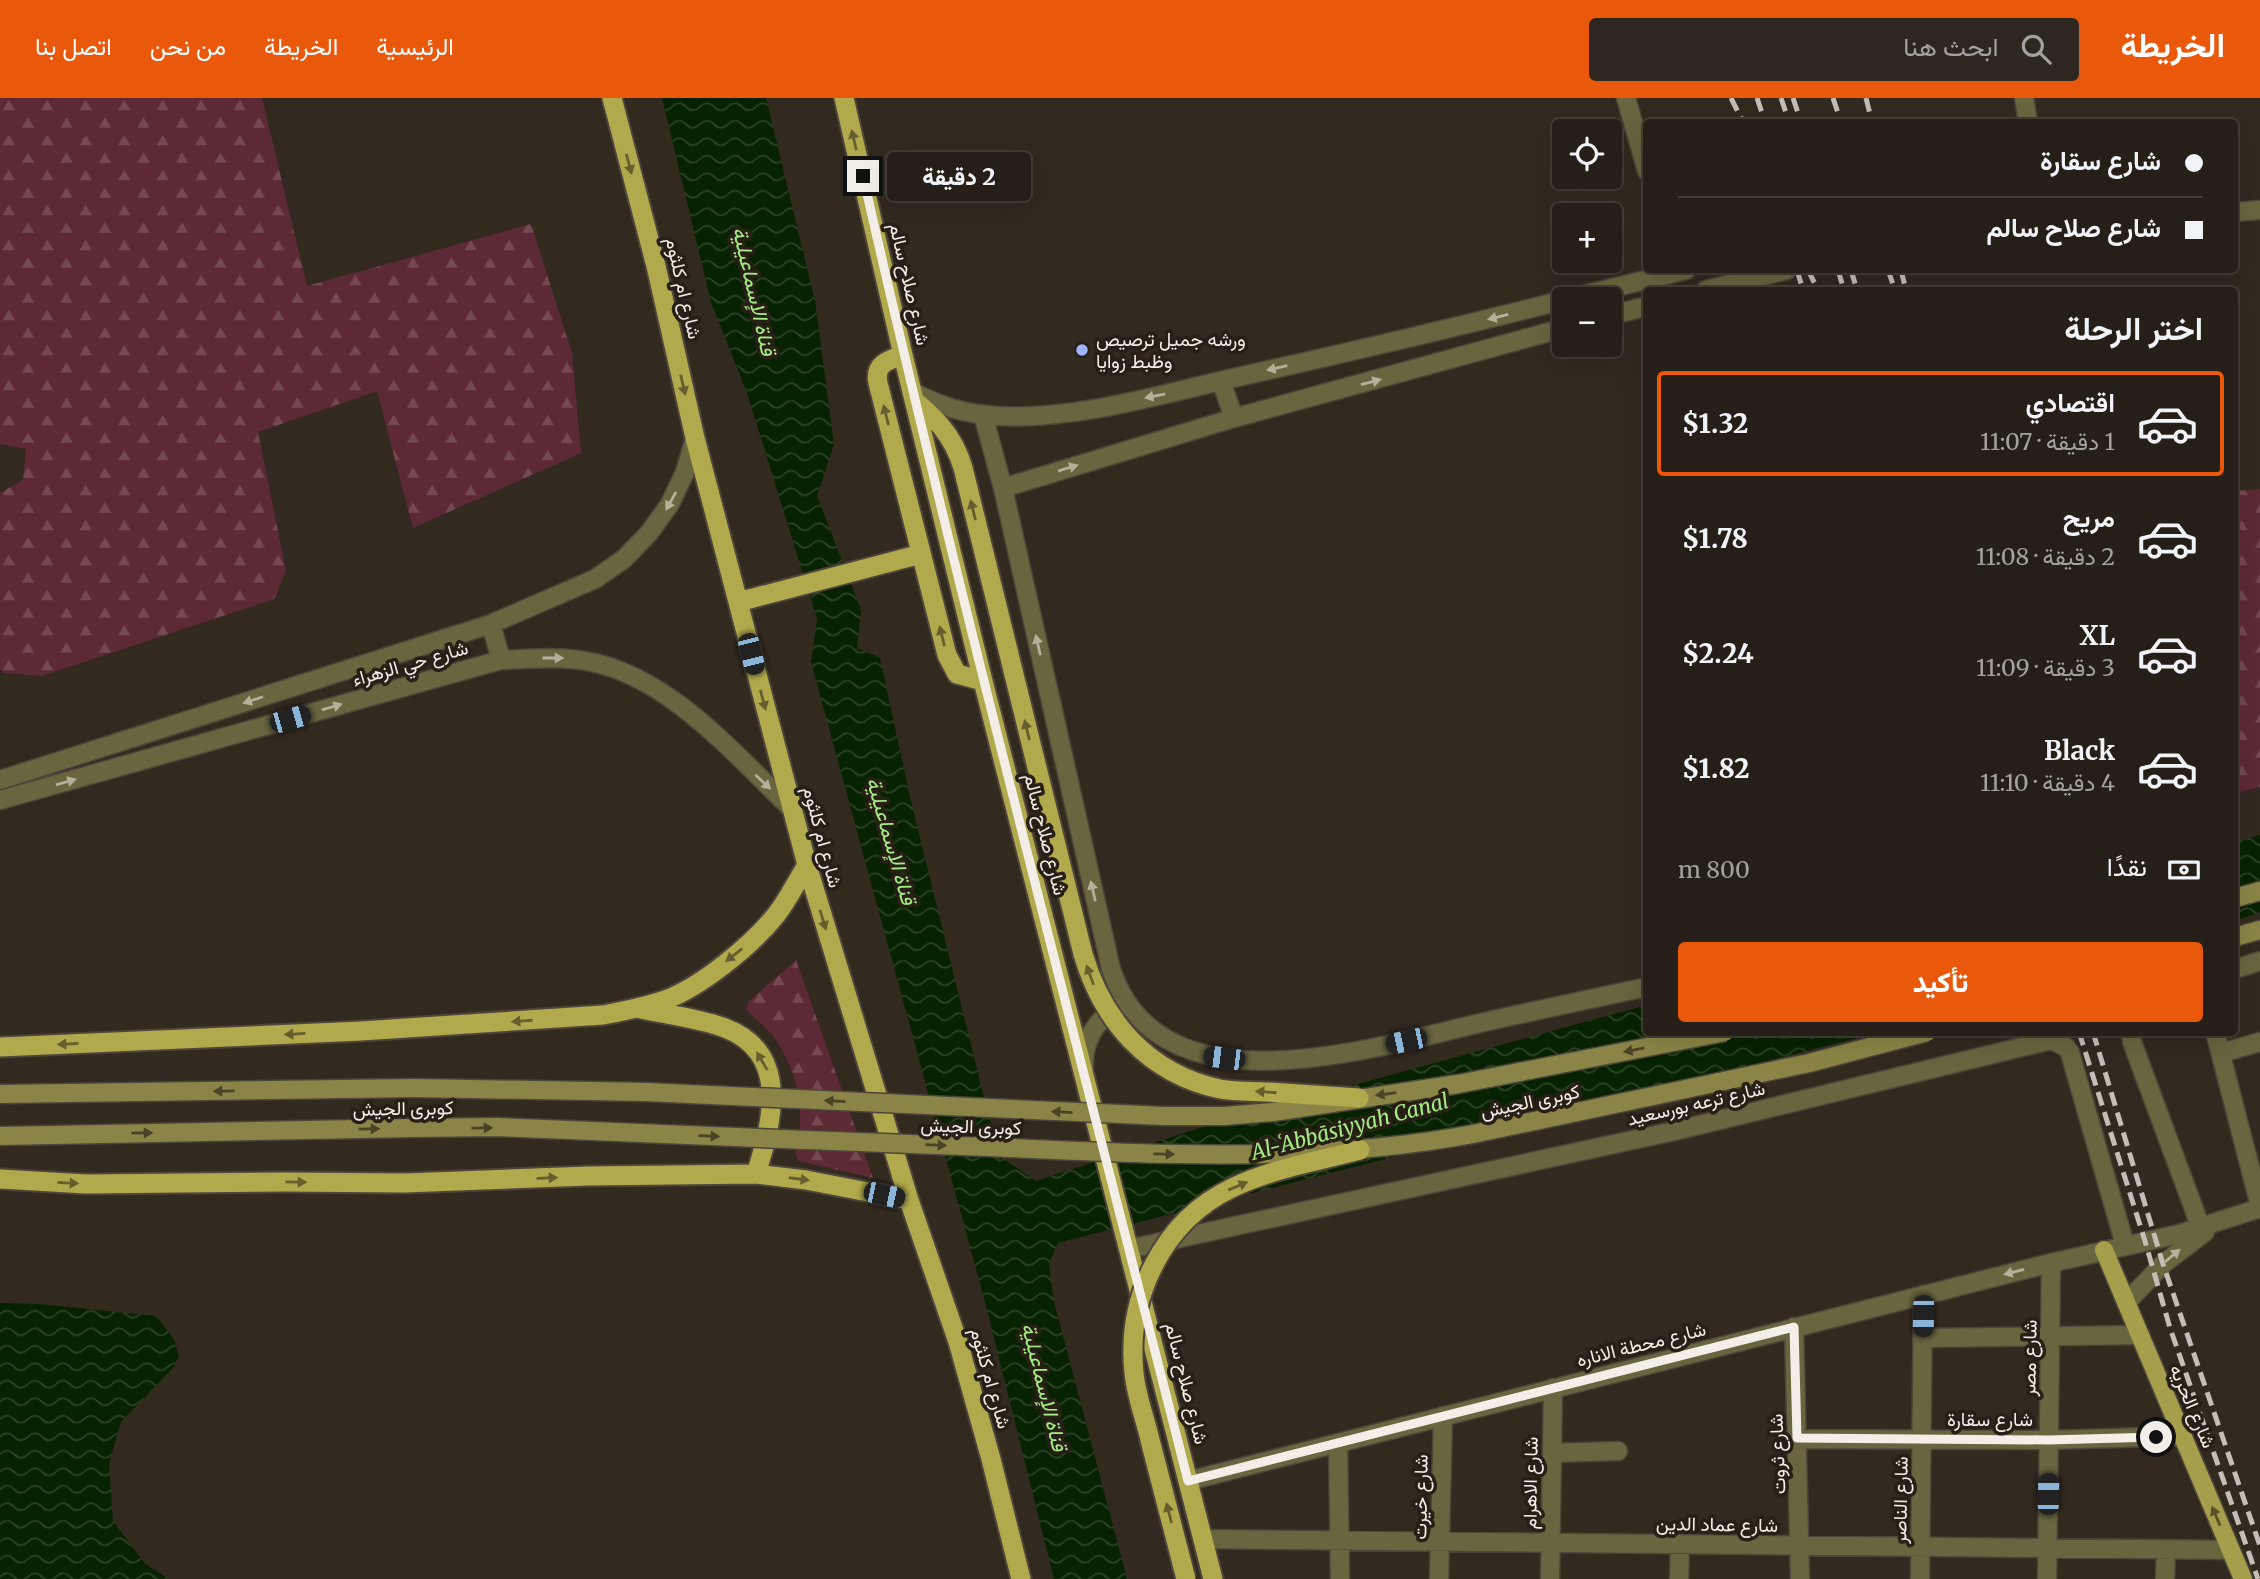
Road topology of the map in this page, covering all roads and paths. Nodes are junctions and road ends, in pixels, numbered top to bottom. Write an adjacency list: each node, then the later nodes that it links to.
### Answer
1 (612, 98): 22 (highway, شارع ام كلثوم, one-way to 22)
2 (845, 98): 17 (highway, شارع صلاح سالم, one-way to 2)
3 (1626, 98): 6 (street)
4 (2024, 98): 5 (street)
5 (2028, 119)
6 (1643, 157)
7 (2260, 210): 8 (street)
8 (2238, 212)
9 (1669, 273): 11 (street)
10 (1775, 273): 12 (street)
11 (1616, 287)
12 (1718, 287)
13 (1552, 303): 18 (street, one-way to 18)
14 (1643, 307): 15 (street)
15 (1622, 313)
16 (1552, 331): 21 (street, one-way to 16)
17 (903, 355): 19 (highway, شارع صلاح سالم); 24 (highway, one-way to 17)
18 (1221, 381): 20 (street, one-way to 20); 21 (street)
19 (914, 396): 20 (street); 28 (highway, شارع صلاح سالم); 51 (highway, one-way to 19, bridge)
20 (983, 415): 23 (street)
21 (1234, 418): 23 (street, one-way to 21)
22 (695, 438): 25 (highway, شارع ام كلثوم); 26 (street, شارع حي الزهراء, one-way to 26)
23 (1003, 488): 40 (street, one-way to 23)
24 (921, 554): 25 (highway); 28 (highway, one-way to 24)
25 (738, 602): 31 (highway, شارع ام كلثوم, one-way to 31)
26 (491, 624): 27 (street); 29 (street, شارع حي الزهراء, one-way to 29)
27 (501, 660): 30 (street, شارع حي الزهراء, one-way to 27); 31 (street, شارع حي الزهراء, one-way to 31)
28 (983, 681): 49 (highway, شارع صلاح سالم)
29 (0, 780)
30 (0, 800)
31 (792, 809): 32 (highway, شارع ام كلثوم)
32 (807, 865): 41 (highway, one-way to 41); 56 (highway, شارع ام كلثوم, one-way to 56)
33 (2260, 891): 34 (main road)
34 (2238, 897)
35 (2260, 930): 36 (main road)
36 (2238, 936)
37 (2260, 961): 38 (street)
38 (2238, 968)
39 (1643, 988): 40 (street)
40 (1125, 1003): 49 (street)
41 (637, 1009): 47 (highway, one-way to 47); 54 (highway, one-way to 41)
42 (1705, 1036): 51 (main road, كوبرى الجيش, one-way to 51, bridge)
43 (1912, 1036): 53 (main road, كوبرى الجيش, bridge)
44 (2131, 1036): 59 (street)
45 (2217, 1036): 48 (street)
46 (2260, 1042): 48 (street)
47 (0, 1047)
48 (2221, 1053): 57 (street)
49 (1084, 1073): 61 (highway, شارع صلاح سالم)
50 (0, 1094): 51 (main road, كوبرى الجيش, one-way to 50, bridge)
51 (1359, 1098)
52 (0, 1136): 53 (main road, كوبرى الجيش, one-way to 53, bridge)
53 (1360, 1150): 91 (highway, one-way to 53, bridge)
54 (756, 1174): 55 (highway, one-way to 54); 56 (highway, one-way to 56)
55 (0, 1179)
56 (909, 1200): 90 (highway, شارع ام كلثوم)
57 (2260, 1207): 58 (street)
58 (2226, 1221): 59 (street, شارع محطة الاناره); 65 (street, one-way to 58)
59 (2201, 1228): 60 (street, شارع محطة الاناره)
60 (2125, 1245): 61 (street, شارع ترعه بورسعيد); 62 (street, شارع محطة الاناره)
61 (1129, 1249): 79 (highway, شارع صلاح سالم)
62 (2104, 1250): 63 (street, شارع محطة الاناره); 65 (main road, شارع الحريه)
63 (2051, 1262): 64 (street, شارع محطة الاناره, one-way to 64); 68 (street, شارع مصر)
64 (1923, 1295): 66 (street, شارع محطة الاناره); 69 (street, شارع الناصر)
65 (2126, 1303): 67 (main road, شارع الحريه)
66 (1794, 1327): 70 (street, شارع محطة الاناره); 73 (street, شارع ثروت)
67 (2140, 1335): 68 (street); 72 (main road, شارع الحريه)
68 (2050, 1336): 69 (street); 75 (street, شارع مصر)
69 (1922, 1338): 74 (street, شارع الناصر)
70 (1553, 1388): 71 (street, شارع محطة الاناره); 78 (street, شارع الاهرام)
71 (1443, 1416): 76 (street, شارع محطة الاناره); 82 (street, شارع خيرت)
72 (2182, 1436): 75 (street, شارع سقارة); 89 (main road, شارع الحريه, one-way to 72)
73 (1797, 1438): 74 (street, شارع سقارة); 85 (street, شارع ثروت)
74 (1922, 1440): 75 (street, شارع سقارة); 86 (street, شارع الناصر)
75 (2049, 1440): 87 (street, شارع مصر)
76 (1338, 1443): 79 (street, شارع محطة الاناره); 81 (street)
77 (1618, 1451): 78 (street)
78 (1552, 1453): 83 (street, شارع الاهرام)
79 (1188, 1481): 80 (highway, شارع صلاح سالم)
80 (1203, 1539): 81 (street, شارع عماد الدين); 92 (highway, شارع صلاح سالم)
81 (1339, 1541): 82 (street, شارع عماد الدين); 93 (street)
82 (1440, 1542): 83 (street, شارع عماد الدين); 94 (street, شارع خيرت)
83 (1550, 1543): 84 (street, شارع عماد الدين); 95 (street, شارع الاهرام)
84 (1680, 1544): 85 (street, شارع عماد الدين); 96 (street)
85 (1801, 1545): 86 (street, شارع عماد الدين); 97 (street, شارع ثروت)
86 (1920, 1547): 87 (street, شارع عماد الدين); 98 (street, شارع الناصر)
87 (2047, 1548): 88 (street, شارع عماد الدين); 99 (street, شارع مصر)
88 (2166, 1549): 89 (street, شارع عماد الدين); 100 (street)
89 (2231, 1550): 101 (main road, شارع الحريه)
90 (1021, 1579)
91 (1186, 1579)
92 (1213, 1579)
93 (1340, 1579)
94 (1439, 1579)
95 (1550, 1579)
96 (1679, 1579)
97 (1800, 1579)
98 (1920, 1579)
99 (2047, 1579)
100 (2165, 1579)
101 (2243, 1579)

